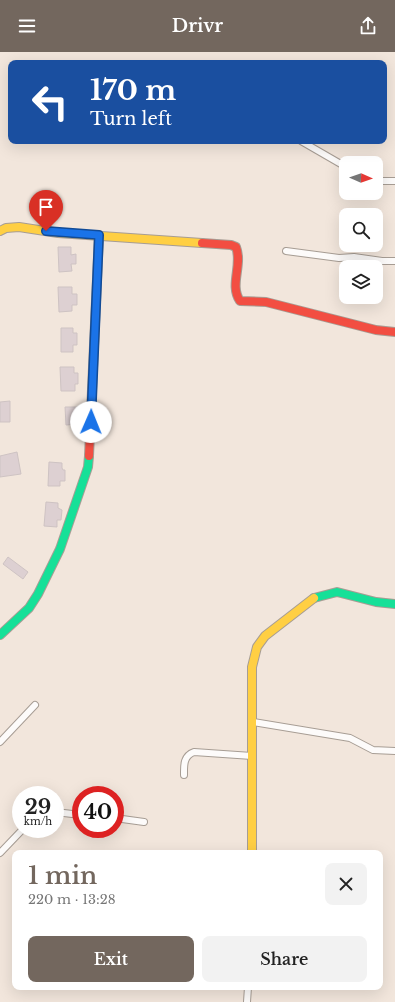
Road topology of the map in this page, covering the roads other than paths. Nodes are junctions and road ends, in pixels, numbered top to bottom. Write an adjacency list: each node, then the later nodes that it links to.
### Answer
1 (305, 144): 2 (street)
2 (339, 163)
3 (383, 181): 4 (street)
4 (395, 181)
5 (0, 231): 6 (street)
6 (99, 235): 9 (street); 11 (street)
7 (286, 251): 8 (street)
8 (395, 261)
9 (395, 332)
10 (395, 604): 13 (street)
11 (0, 635)
12 (35, 705): 14 (street)
13 (253, 722): 15 (street); 16 (street)
14 (0, 742)
15 (395, 751)
16 (252, 756): 17 (street); 21 (street)
17 (184, 775)
18 (124, 819): 19 (street)
19 (144, 822)
20 (14, 838): 22 (street)
21 (252, 850)
22 (0, 853)
23 (248, 990): 24 (street)
24 (248, 1002)

